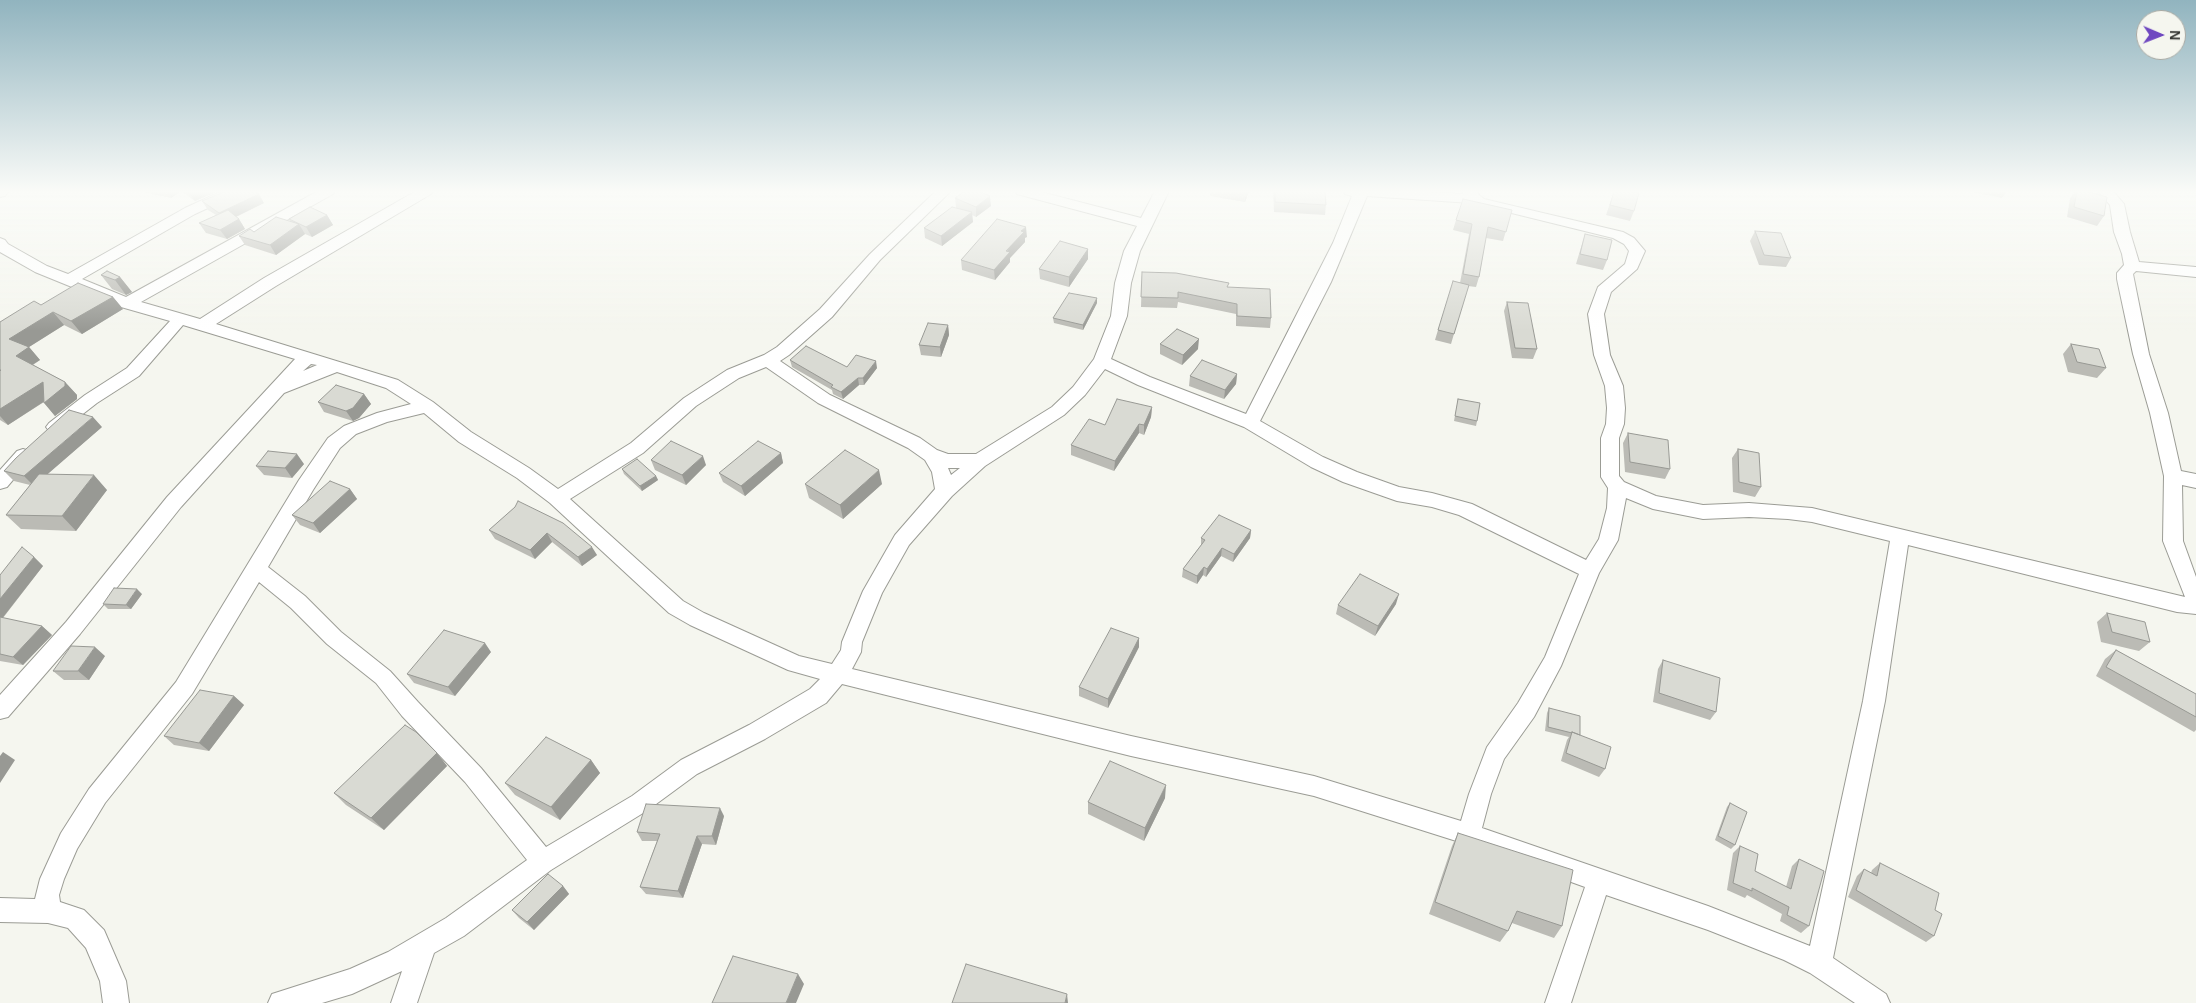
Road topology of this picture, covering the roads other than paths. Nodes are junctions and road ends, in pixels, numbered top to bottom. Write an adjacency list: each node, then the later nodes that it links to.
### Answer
1 (143, 238): 12 (street)
2 (244, 238): 13 (street)
3 (346, 238): 15 (street)
4 (895, 238): 17 (street)
5 (1138, 238): 18 (street)
6 (1342, 238): 22 (street)
7 (1623, 238): 28 (street)
8 (2124, 238): 10 (street)
9 (0, 243): 12 (street)
10 (2132, 266): 11 (street); 26 (street)
11 (2196, 272)
12 (70, 280): 13 (street)
13 (127, 303): 14 (street)
14 (179, 319): 15 (street); 25 (street)
15 (203, 325): 16 (street)
16 (302, 355): 19 (street); 20 (street)
17 (767, 360): 23 (street); 30 (street)
18 (1102, 361): 22 (street); 24 (street)
19 (338, 366): 20 (street); 21 (street)
20 (276, 391): 37 (street)
21 (427, 406): 30 (street); 32 (street)
22 (1250, 423): 33 (street)
23 (931, 455): 24 (street); 29 (street)
24 (979, 461): 29 (street)
25 (3, 475)
26 (2173, 476): 27 (street); 34 (street)
27 (2196, 481)
28 (1617, 488): 31 (street); 33 (street)
29 (945, 491): 36 (street)
30 (557, 498): 36 (street)
31 (1900, 536): 35 (street); 44 (street)
32 (256, 569): 39 (street); 42 (street)
33 (1590, 571): 38 (street)
34 (2196, 598)
35 (2196, 606)
36 (836, 676): 38 (street); 39 (street)
37 (0, 710)
38 (1468, 834): 40 (street)
39 (543, 862): 43 (street)
40 (1599, 881): 44 (street); 48 (street)
41 (0, 910): 42 (street)
42 (48, 911): 45 (street)
43 (424, 945): 46 (street); 47 (street)
44 (1819, 964): 49 (street)
45 (116, 1003)
46 (280, 1003)
47 (404, 1003)
48 (1558, 1003)
49 (1877, 1003)

